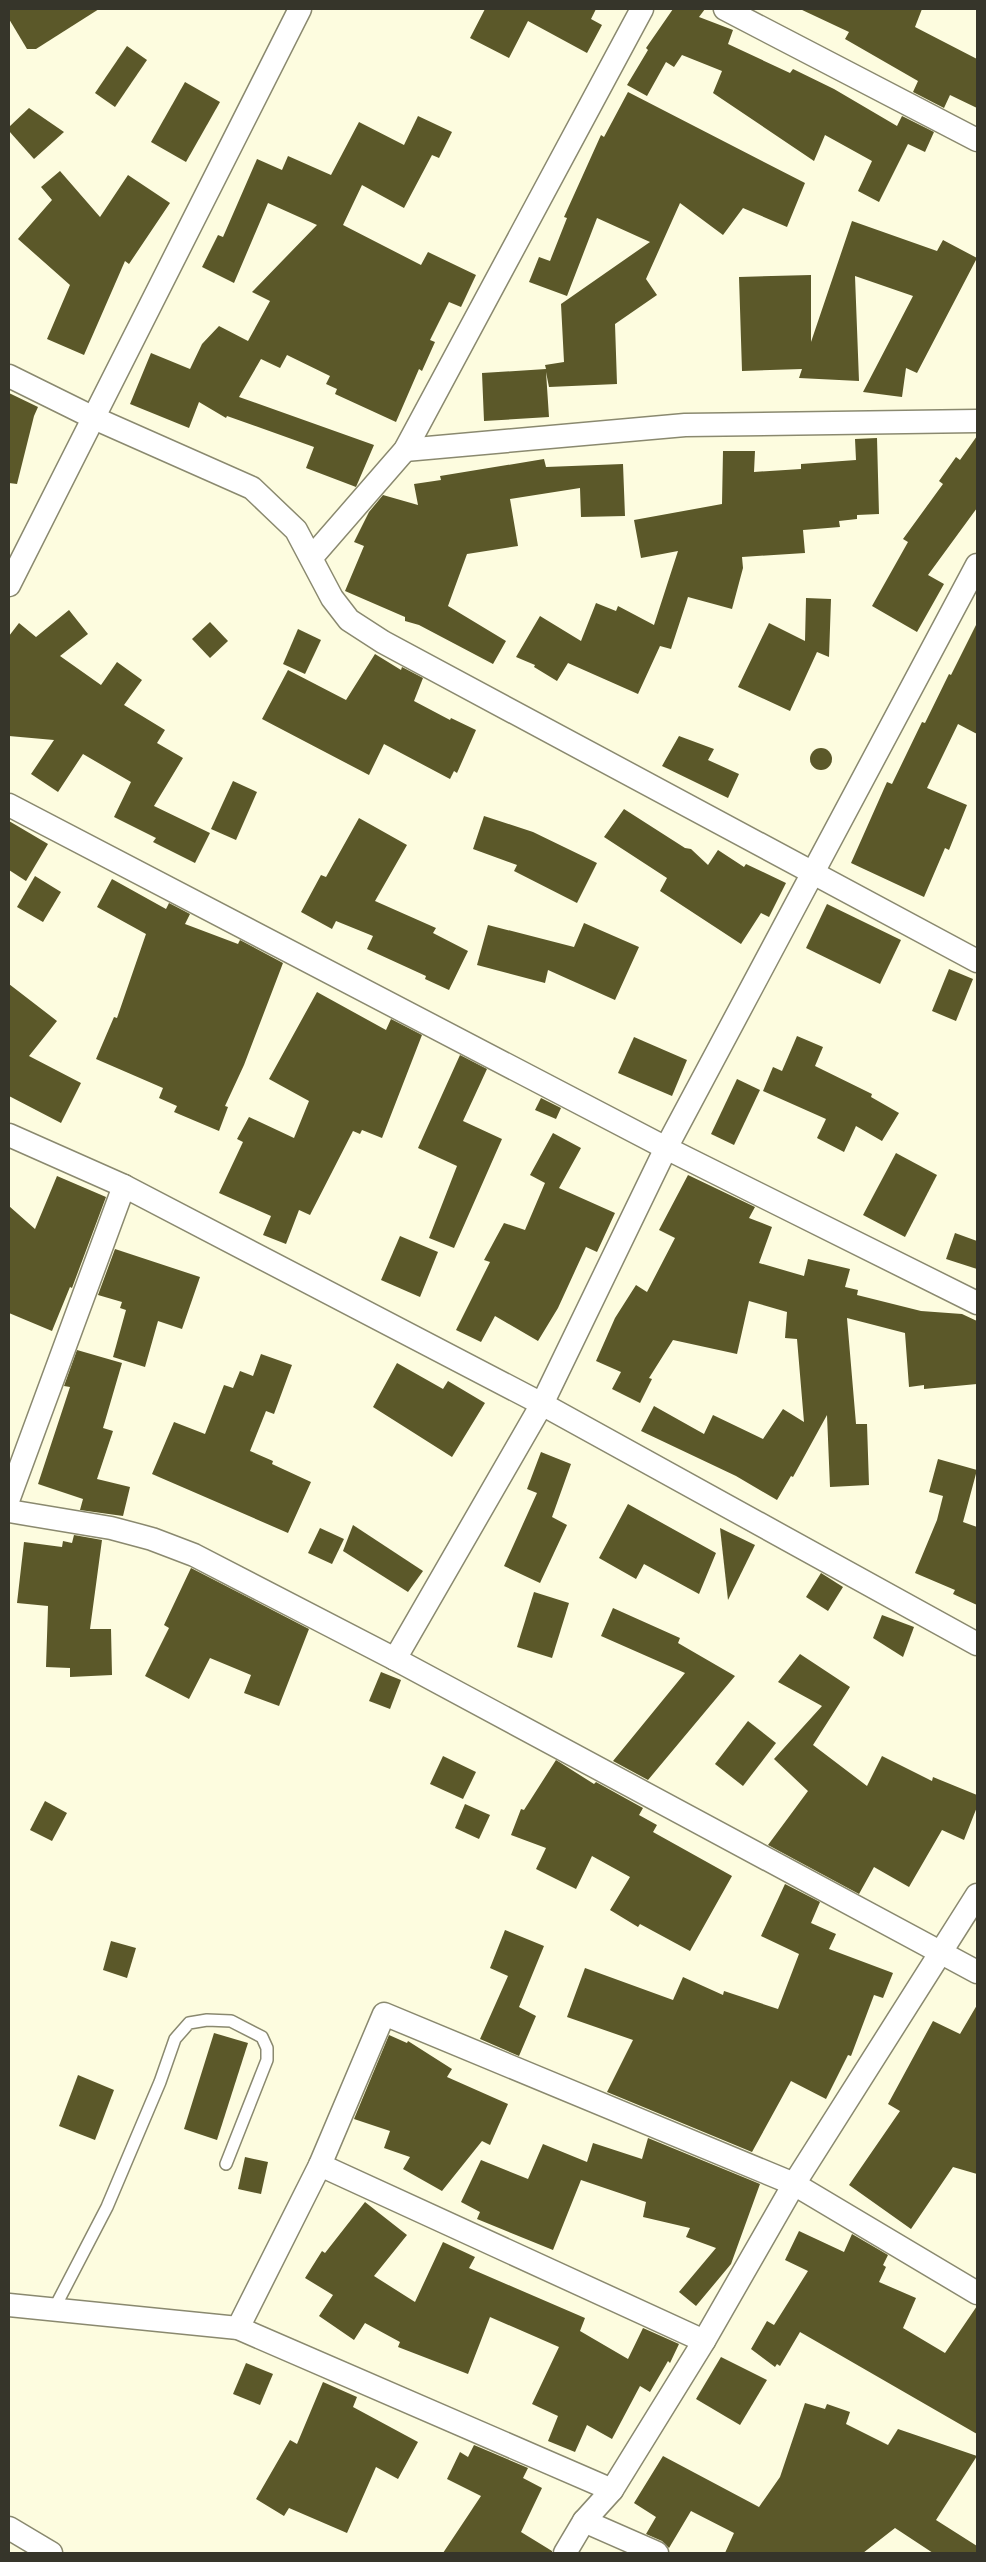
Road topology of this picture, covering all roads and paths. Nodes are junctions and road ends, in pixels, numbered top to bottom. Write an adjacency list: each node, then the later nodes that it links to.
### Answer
1 (300, 9): 6 (street)
2 (642, 9): 8 (street)
3 (725, 9): 4 (street)
4 (977, 140)
5 (9, 376): 6 (street)
6 (94, 418): 9 (street); 11 (street)
7 (977, 422): 8 (street)
8 (405, 450): 9 (street)
9 (312, 557): 13 (street)
10 (977, 565): 13 (street)
11 (9, 584)
12 (9, 805): 16 (street)
13 (815, 873): 14 (street); 16 (street)
14 (977, 961)
15 (9, 1135): 17 (street)
16 (666, 1148): 18 (street); 19 (street)
17 (124, 1186): 19 (street); 20 (street)
18 (977, 1303)
19 (542, 1404): 22 (street); 23 (street)
20 (9, 1498)
21 (9, 1511): 23 (street)
22 (977, 1644)
23 (395, 1659): 25 (street)
24 (977, 1895): 25 (street)
25 (940, 1951): 26 (street); 29 (street)
26 (977, 1972)
27 (226, 2164): 32 (lane)
28 (320, 2165): 29 (street); 33 (street); 34 (street)
29 (794, 2184): 30 (street); 34 (street)
30 (977, 2294)
31 (9, 2305): 32 (street)
32 (54, 2310): 33 (street)
33 (238, 2328): 35 (street)
34 (704, 2341): 35 (street)
35 (612, 2490): 36 (street)
36 (584, 2521): 39 (street); 40 (street)
37 (9, 2528): 38 (street)
38 (52, 2553)
39 (565, 2553)
40 (657, 2553)

